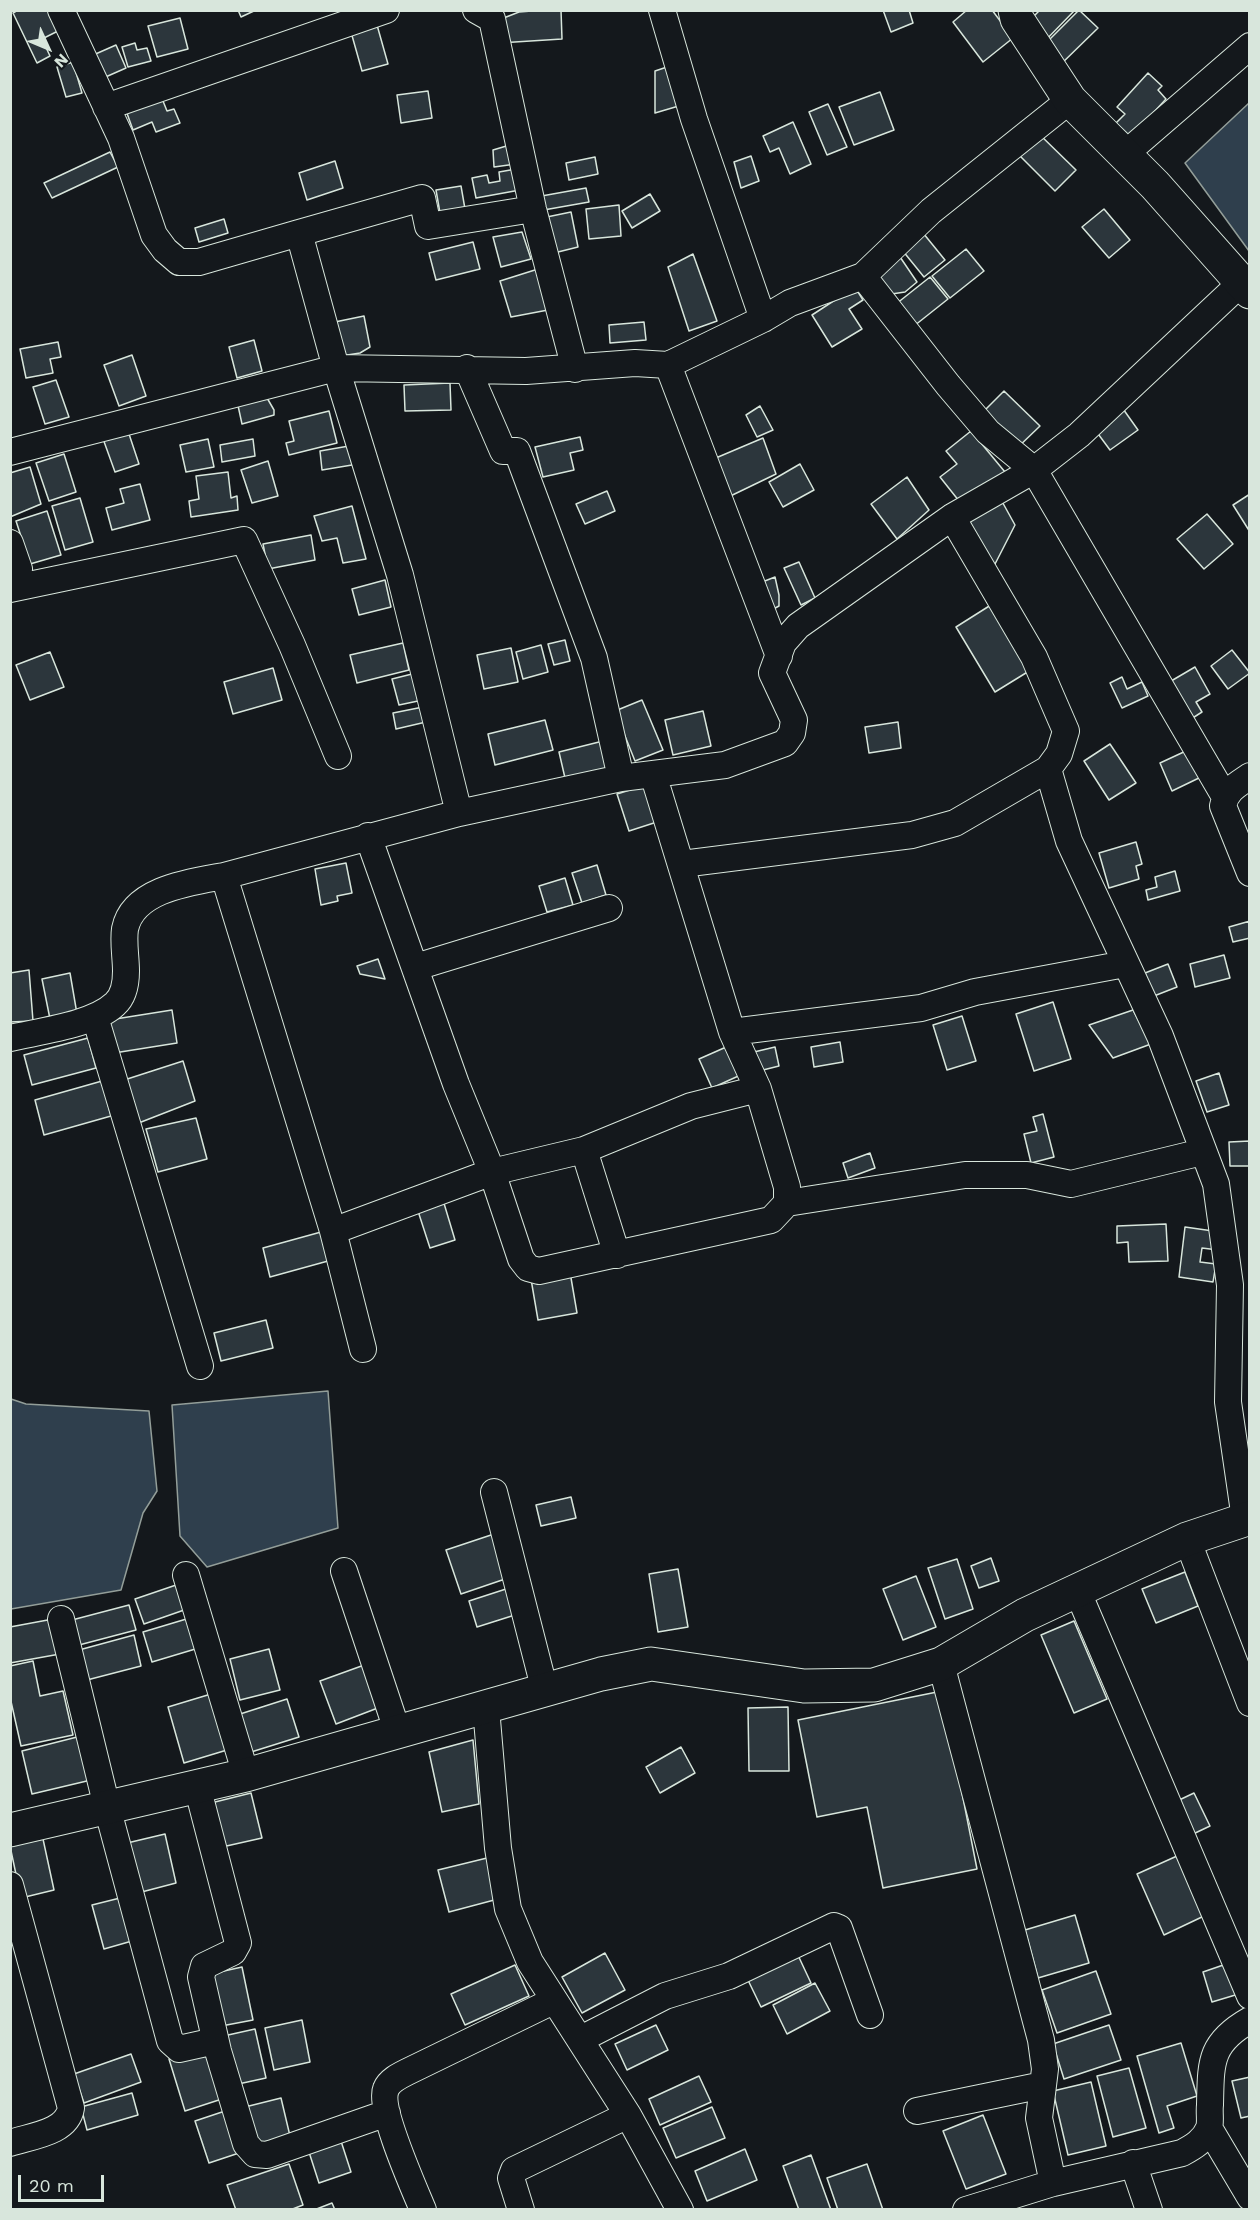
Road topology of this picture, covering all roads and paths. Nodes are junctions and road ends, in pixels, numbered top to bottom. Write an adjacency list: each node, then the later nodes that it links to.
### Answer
1 (61, 10): 8 (street)
2 (386, 10): 8 (street)
3 (476, 10): 10 (street)
4 (663, 10): 14 (street)
5 (1015, 10): 7 (street)
6 (1250, 46): 9 (street)
7 (1070, 100): 9 (street); 12 (street)
8 (106, 107): 11 (street)
9 (1125, 154): 13 (street)
10 (533, 209): 11 (street); 18 (street)
11 (299, 233): 16 (street)
12 (863, 276): 14 (street); 20 (street)
13 (1245, 287): 20 (street)
14 (763, 319): 15 (street)
15 (668, 365): 18 (street); 25 (street)
16 (336, 368): 17 (street); 19 (street); 32 (street)
17 (467, 368): 18 (street); 30 (street)
18 (575, 369)
19 (10, 452)
20 (1034, 470): 21 (street); 31 (street)
21 (952, 517): 25 (street); 27 (street)
22 (10, 543): 23 (street)
23 (10, 581)
24 (10, 589): 26 (street)
25 (778, 656): 28 (street)
26 (338, 756)
27 (1048, 770): 34 (street); 38 (street)
28 (653, 774): 30 (street); 34 (street)
29 (1250, 776): 31 (street)
30 (621, 778): 32 (street)
31 (1225, 797): 35 (street)
32 (459, 813): 33 (street)
33 (368, 836): 36 (street); 39 (street)
34 (682, 864): 41 (street)
35 (1250, 873)
36 (224, 876): 40 (street); 48 (street)
37 (609, 908): 39 (street)
38 (1125, 964): 41 (street); 45 (street)
39 (416, 967): 46 (street)
40 (95, 1017): 42 (street); 51 (street)
41 (732, 1032): 43 (street)
42 (10, 1038)
43 (758, 1089): 44 (street); 47 (street)
44 (584, 1149): 46 (street); 49 (street)
45 (1202, 1152): 47 (street); 53 (street)
46 (492, 1172): 48 (street); 49 (street)
47 (787, 1203): 49 (street)
48 (333, 1231): 50 (street)
49 (617, 1255)
50 (363, 1349)
51 (200, 1366)
52 (494, 1492): 60 (street)
53 (1247, 1519): 54 (street)
54 (1187, 1539): 57 (street); 61 (street)
55 (345, 1571): 63 (street)
56 (186, 1575): 64 (street)
57 (1077, 1590): 59 (street); 69 (street)
58 (61, 1620): 66 (street)
59 (941, 1664): 60 (street); 75 (street)
60 (544, 1690): 62 (street)
61 (1250, 1703)
62 (486, 1708): 63 (street); 70 (street)
63 (398, 1732): 64 (street)
64 (246, 1775): 65 (street)
65 (197, 1786): 66 (street); 74 (street)
66 (107, 1808): 67 (street); 74 (street)
67 (10, 1830)
68 (10, 1885): 80 (street)
69 (1250, 1996)
70 (552, 2001): 73 (street); 77 (street)
71 (870, 2015): 73 (street)
72 (1250, 2020): 79 (street)
73 (581, 2039): 78 (street)
74 (215, 2041): 77 (street)
75 (1043, 2085): 76 (street); 82 (street)
76 (917, 2110)
77 (387, 2113): 85 (street)
78 (628, 2115): 86 (street); 87 (street)
79 (1209, 2128): 81 (street); 83 (street)
80 (10, 2143)
81 (1133, 2163): 82 (street); 89 (street)
82 (1053, 2183): 84 (street)
83 (1250, 2197)
84 (1002, 2204): 88 (street)
85 (423, 2210)
86 (521, 2210)
87 (680, 2210)
88 (966, 2210)
89 (1149, 2210)

